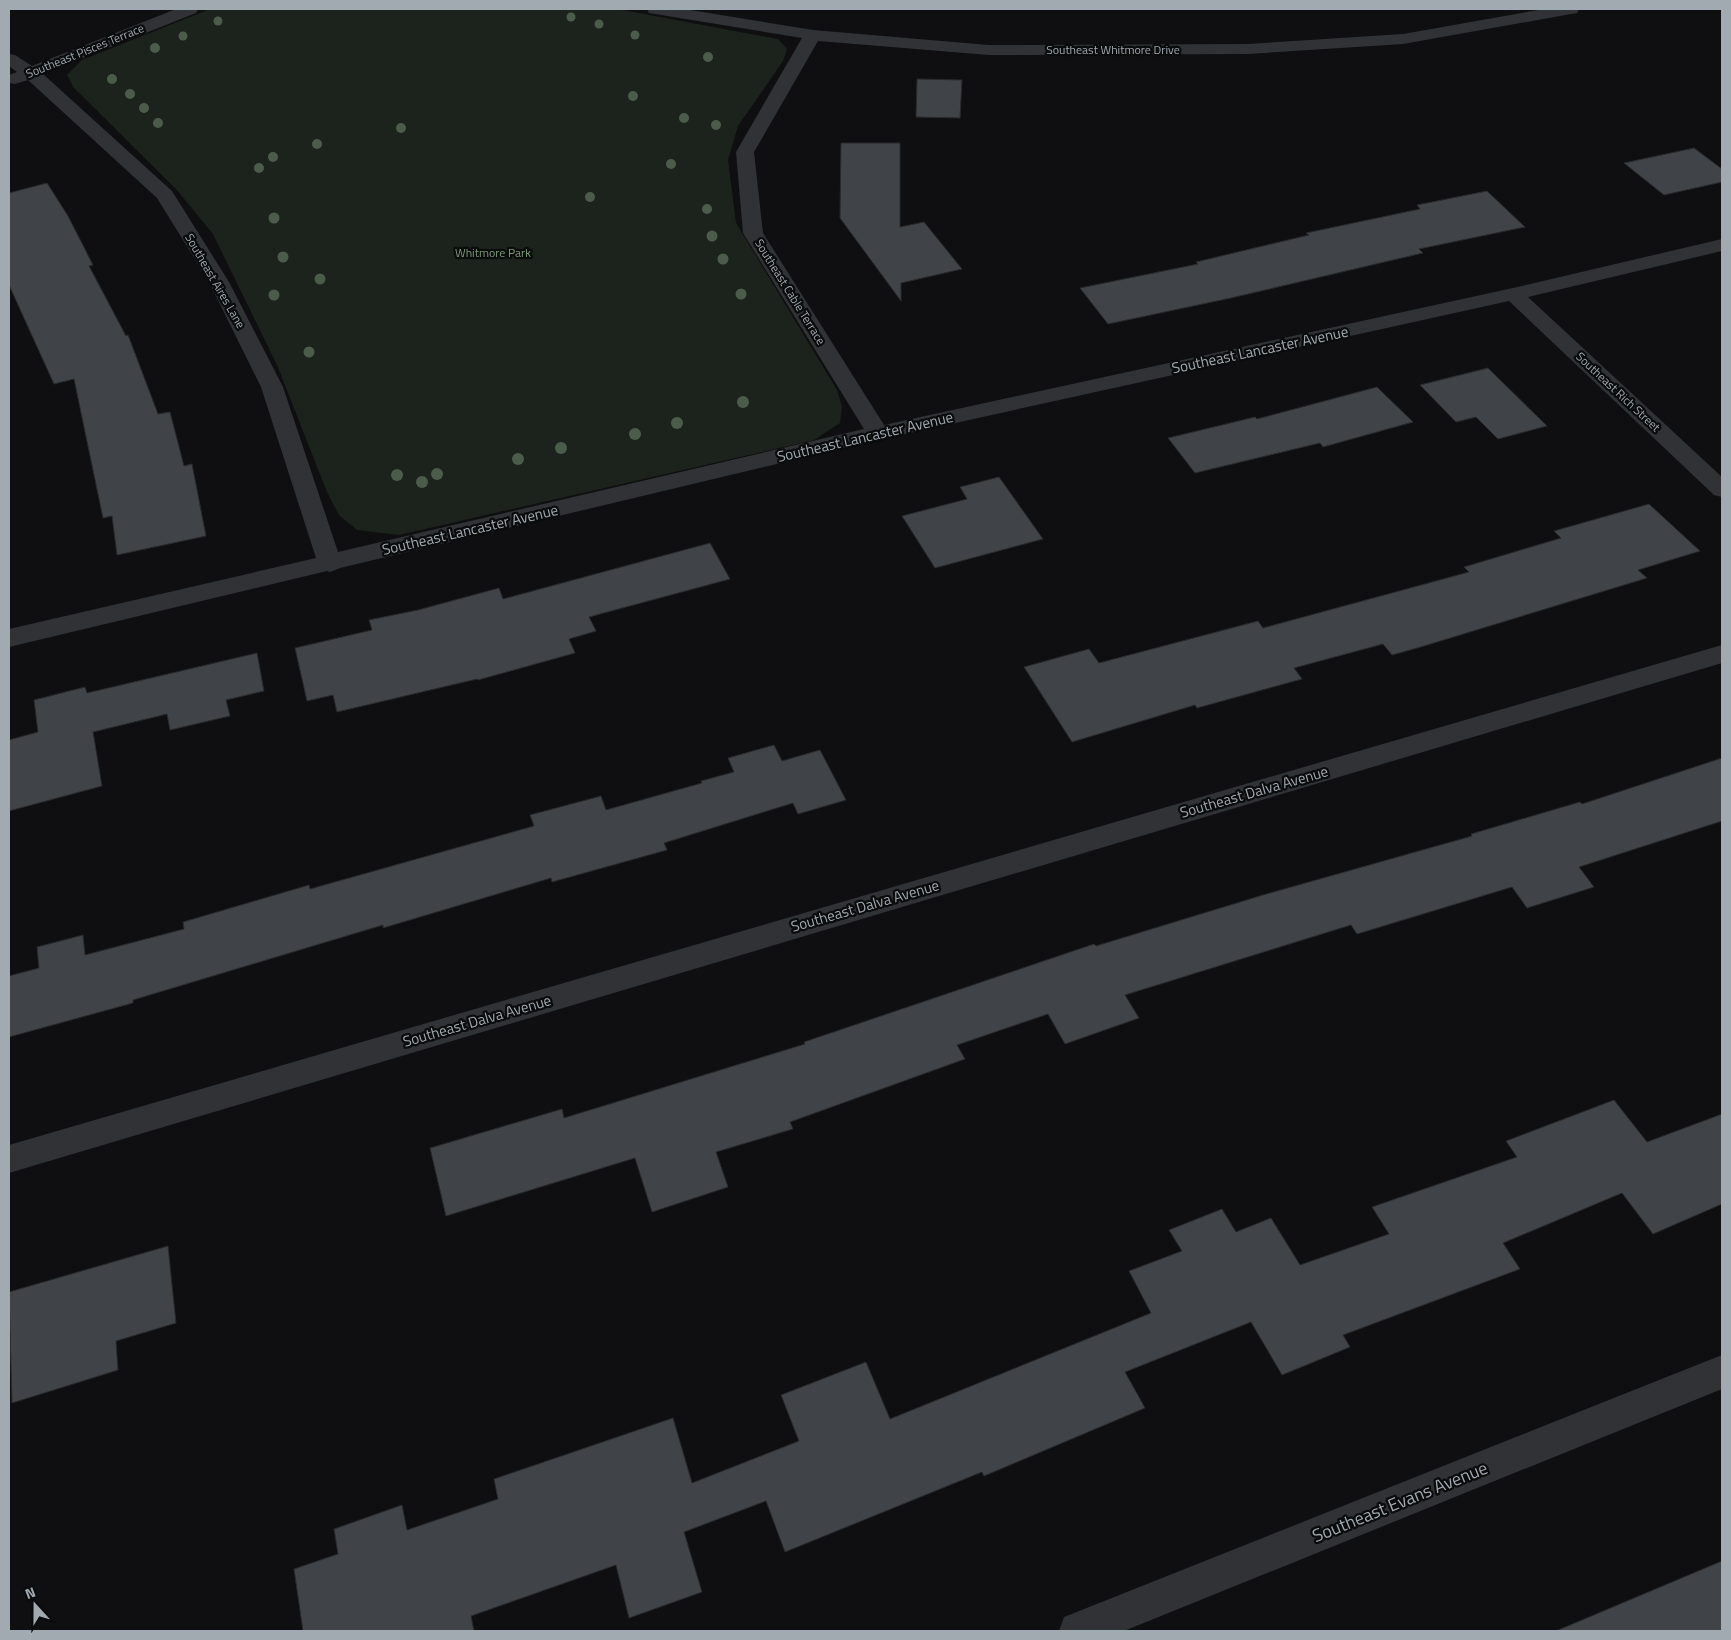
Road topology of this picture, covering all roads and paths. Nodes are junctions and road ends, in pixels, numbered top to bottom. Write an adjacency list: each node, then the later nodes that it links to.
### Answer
1 (190, 9): 6 (street, Southeast Pisces Terrace)
2 (654, 9): 4 (street, Southeast Whitmore Drive)
3 (1571, 9): 4 (street, Southeast Whitmore Drive)
4 (813, 35): 10 (street, Southeast Cable Terrace)
5 (9, 59): 6 (street, Southeast Aires Lane)
6 (30, 72): 7 (street, Southeast Pisces Terrace); 12 (street, Southeast Aires Lane)
7 (9, 81)
8 (1722, 245): 9 (street, Southeast Lancaster Avenue)
9 (1514, 294): 10 (street, Southeast Lancaster Avenue); 11 (street, Southeast Rich Street)
10 (878, 434): 12 (street, Southeast Lancaster Avenue)
11 (1722, 490)
12 (330, 564): 13 (street, Southeast Lancaster Avenue)
13 (9, 638)
14 (1722, 654): 15 (street, Southeast Dalva Avenue)
15 (9, 1159)
16 (1722, 1372): 17 (street, Southeast Evans Avenue)
17 (1078, 1631)

